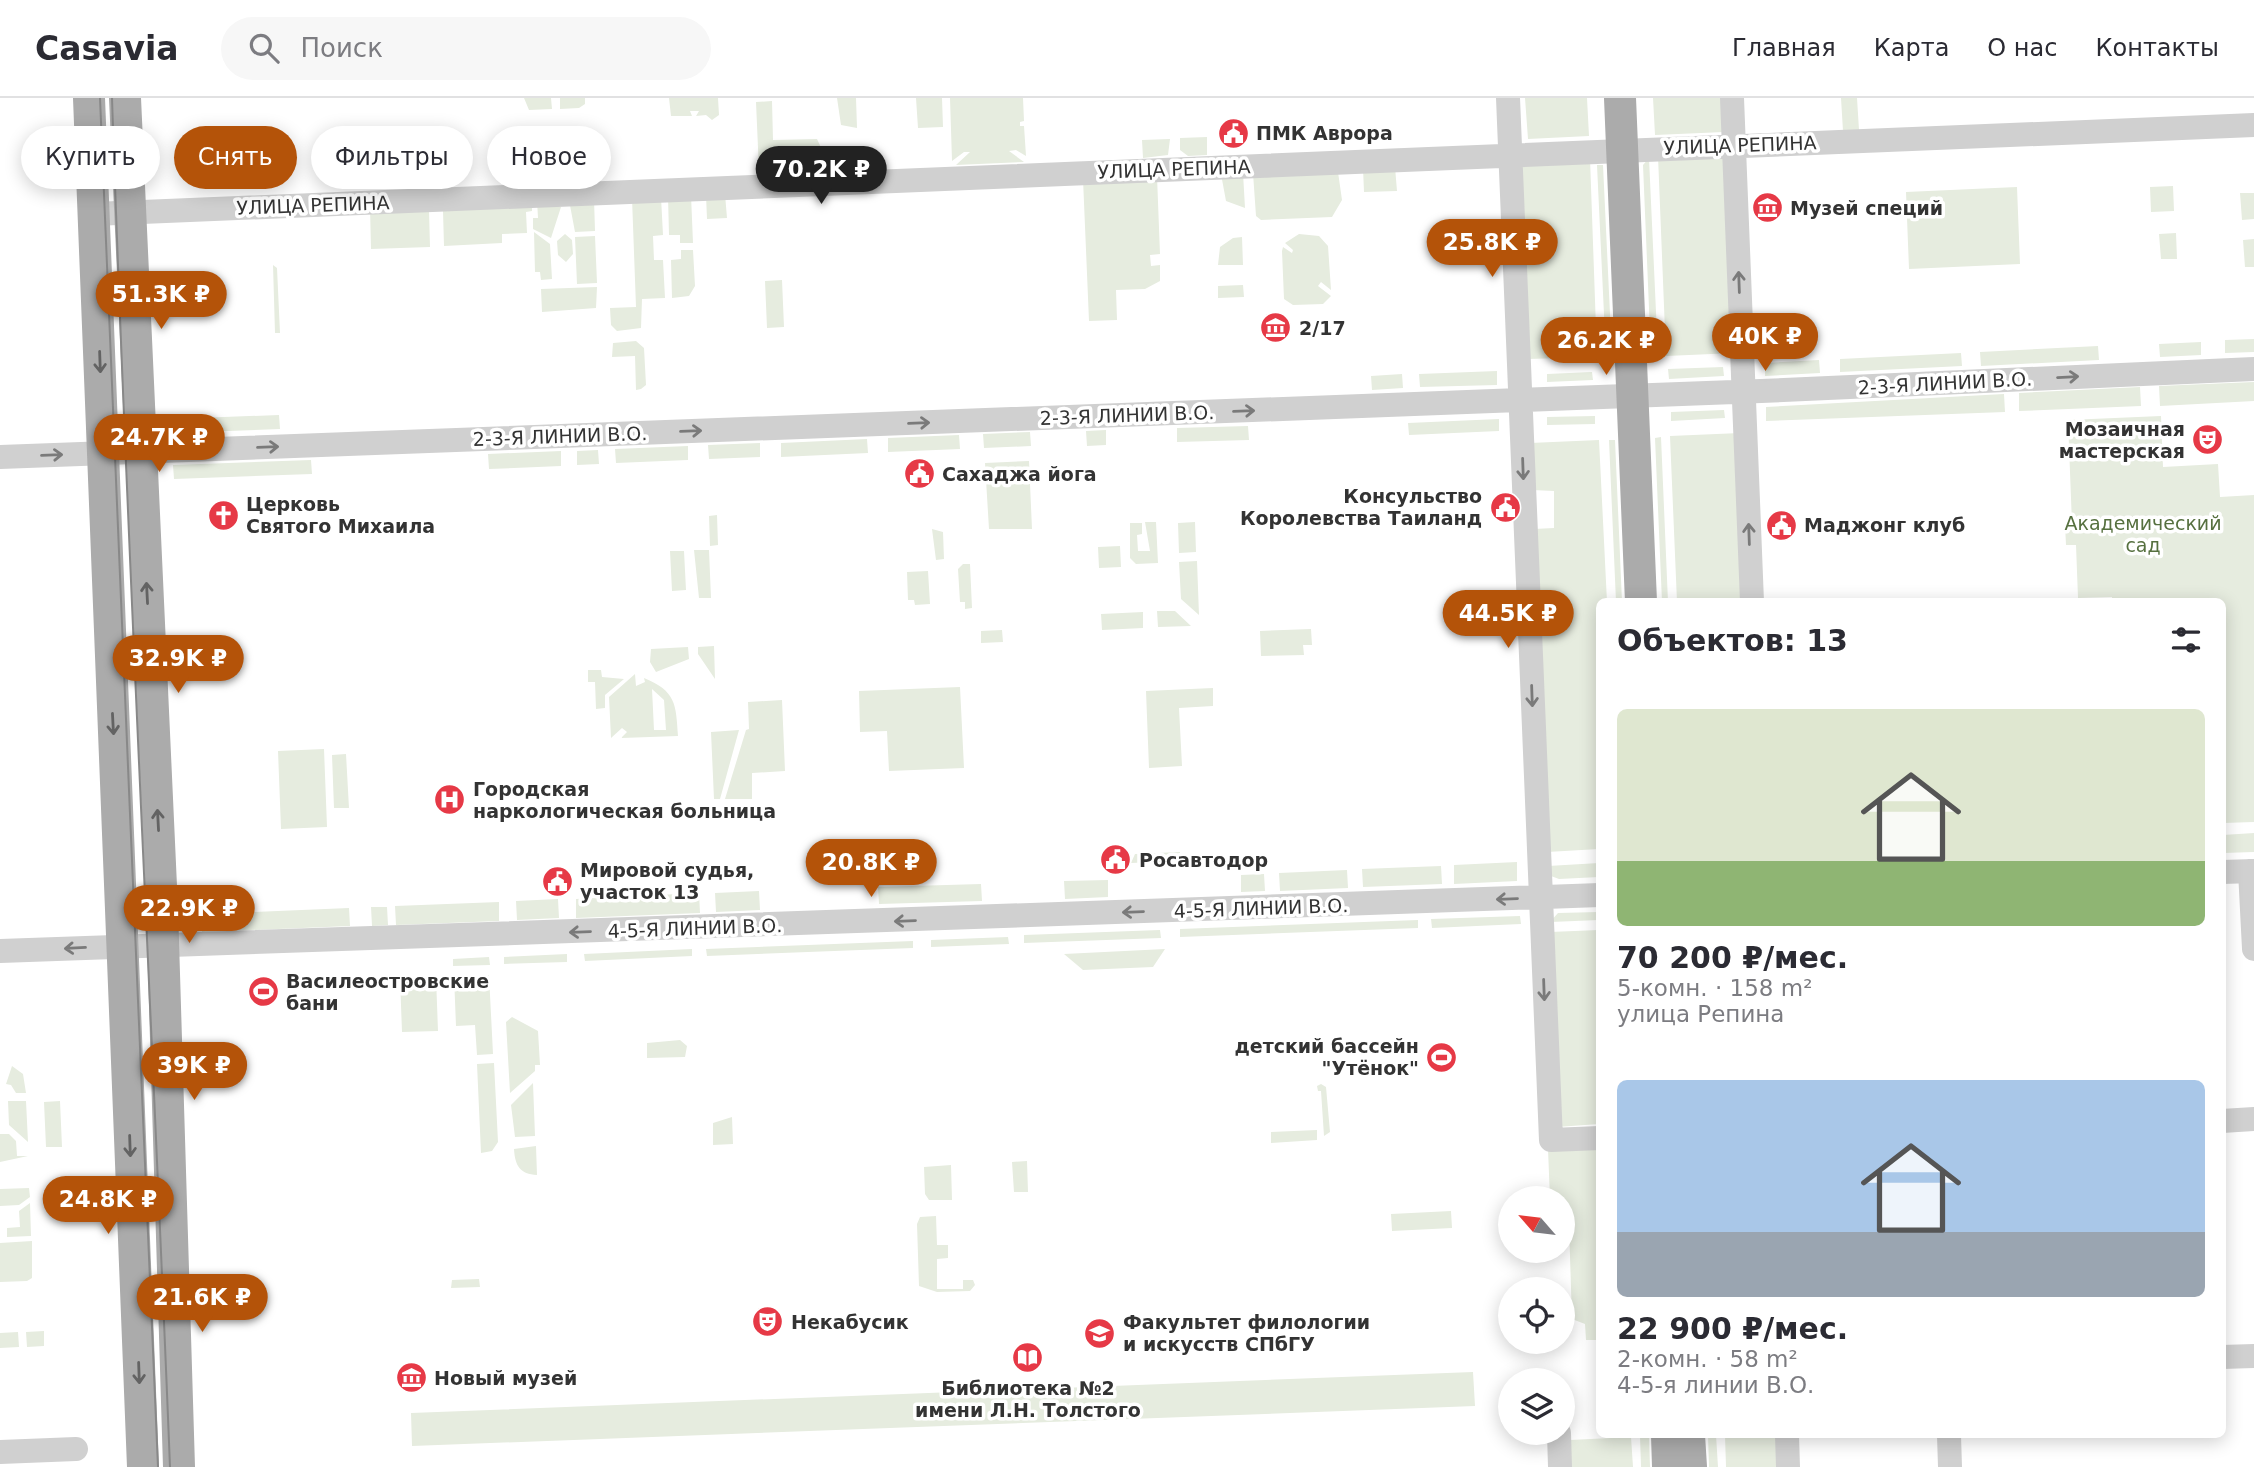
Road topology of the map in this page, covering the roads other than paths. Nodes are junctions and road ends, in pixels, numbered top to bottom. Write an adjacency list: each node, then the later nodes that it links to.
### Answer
1 (89, 98): 11 (main road)
2 (125, 98): 10 (main road)
3 (1508, 98): 9 (street)
4 (1620, 98): 8 (main road)
5 (1732, 98): 7 (street)
6 (2254, 125): 7 (street, УЛИЦА РЕПИНА)
7 (1733, 146): 8 (street, УЛИЦА РЕПИНА); 13 (street, one-way to 7)
8 (1622, 150): 9 (street, УЛИЦА РЕПИНА); 14 (main road)
9 (1510, 155): 10 (street, УЛИЦА РЕПИНА); 15 (street)
10 (130, 213): 11 (street, УЛИЦА РЕПИНА); 16 (main road)
11 (93, 214): 17 (main road, one-way to 17)
12 (2254, 369): 13 (street, 2-3-Я ЛИНИИ В.О., one-way to 12)
13 (1743, 392): 14 (street, 2-3-Я ЛИНИИ В.О.); 20 (street, one-way to 13)
14 (1633, 396): 15 (street, 2-3-Я ЛИНИИ В.О.); 19 (main road)
15 (1520, 400): 16 (street, 2-3-Я ЛИНИИ В.О., one-way to 15); 24 (street, one-way to 24)
16 (140, 451): 17 (street, 2-3-Я ЛИНИИ В.О.); 26 (main road, one-way to 16)
17 (104, 453): 18 (street, 2-3-Я ЛИНИИ В.О., one-way to 17); 25 (main road, one-way to 25)
18 (0, 457)
19 (1641, 598)
20 (1752, 598)
21 (2252, 871): 22 (street); 27 (street)
22 (2226, 872)
23 (1596, 895): 24 (street, 4-5-Я ЛИНИИ В.О.)
24 (1541, 897): 26 (street, 4-5-Я ЛИНИИ В.О., one-way to 26); 31 (street, one-way to 31)
25 (123, 947): 26 (street, 4-5-Я ЛИНИИ В.О.); 28 (street, 4-5-Я ЛИНИИ В.О., one-way to 28); 41 (main road, one-way to 41)
26 (163, 947): 42 (main road)
27 (2254, 949)
28 (0, 951)
29 (2254, 1119): 30 (street)
30 (2226, 1121)
31 (1596, 1138)
32 (2254, 1356): 33 (street)
33 (2226, 1357)
34 (1667, 1438): 44 (main road)
35 (1689, 1438): 45 (main road)
36 (1787, 1438): 46 (street)
37 (1949, 1438): 47 (street)
38 (1559, 1445): 43 (street)
39 (76, 1449): 40 (street)
40 (0, 1452)
41 (143, 1467)
42 (179, 1467)
43 (1560, 1467)
44 (1668, 1467)
45 (1691, 1467)
46 (1788, 1467)
47 (1950, 1467)

